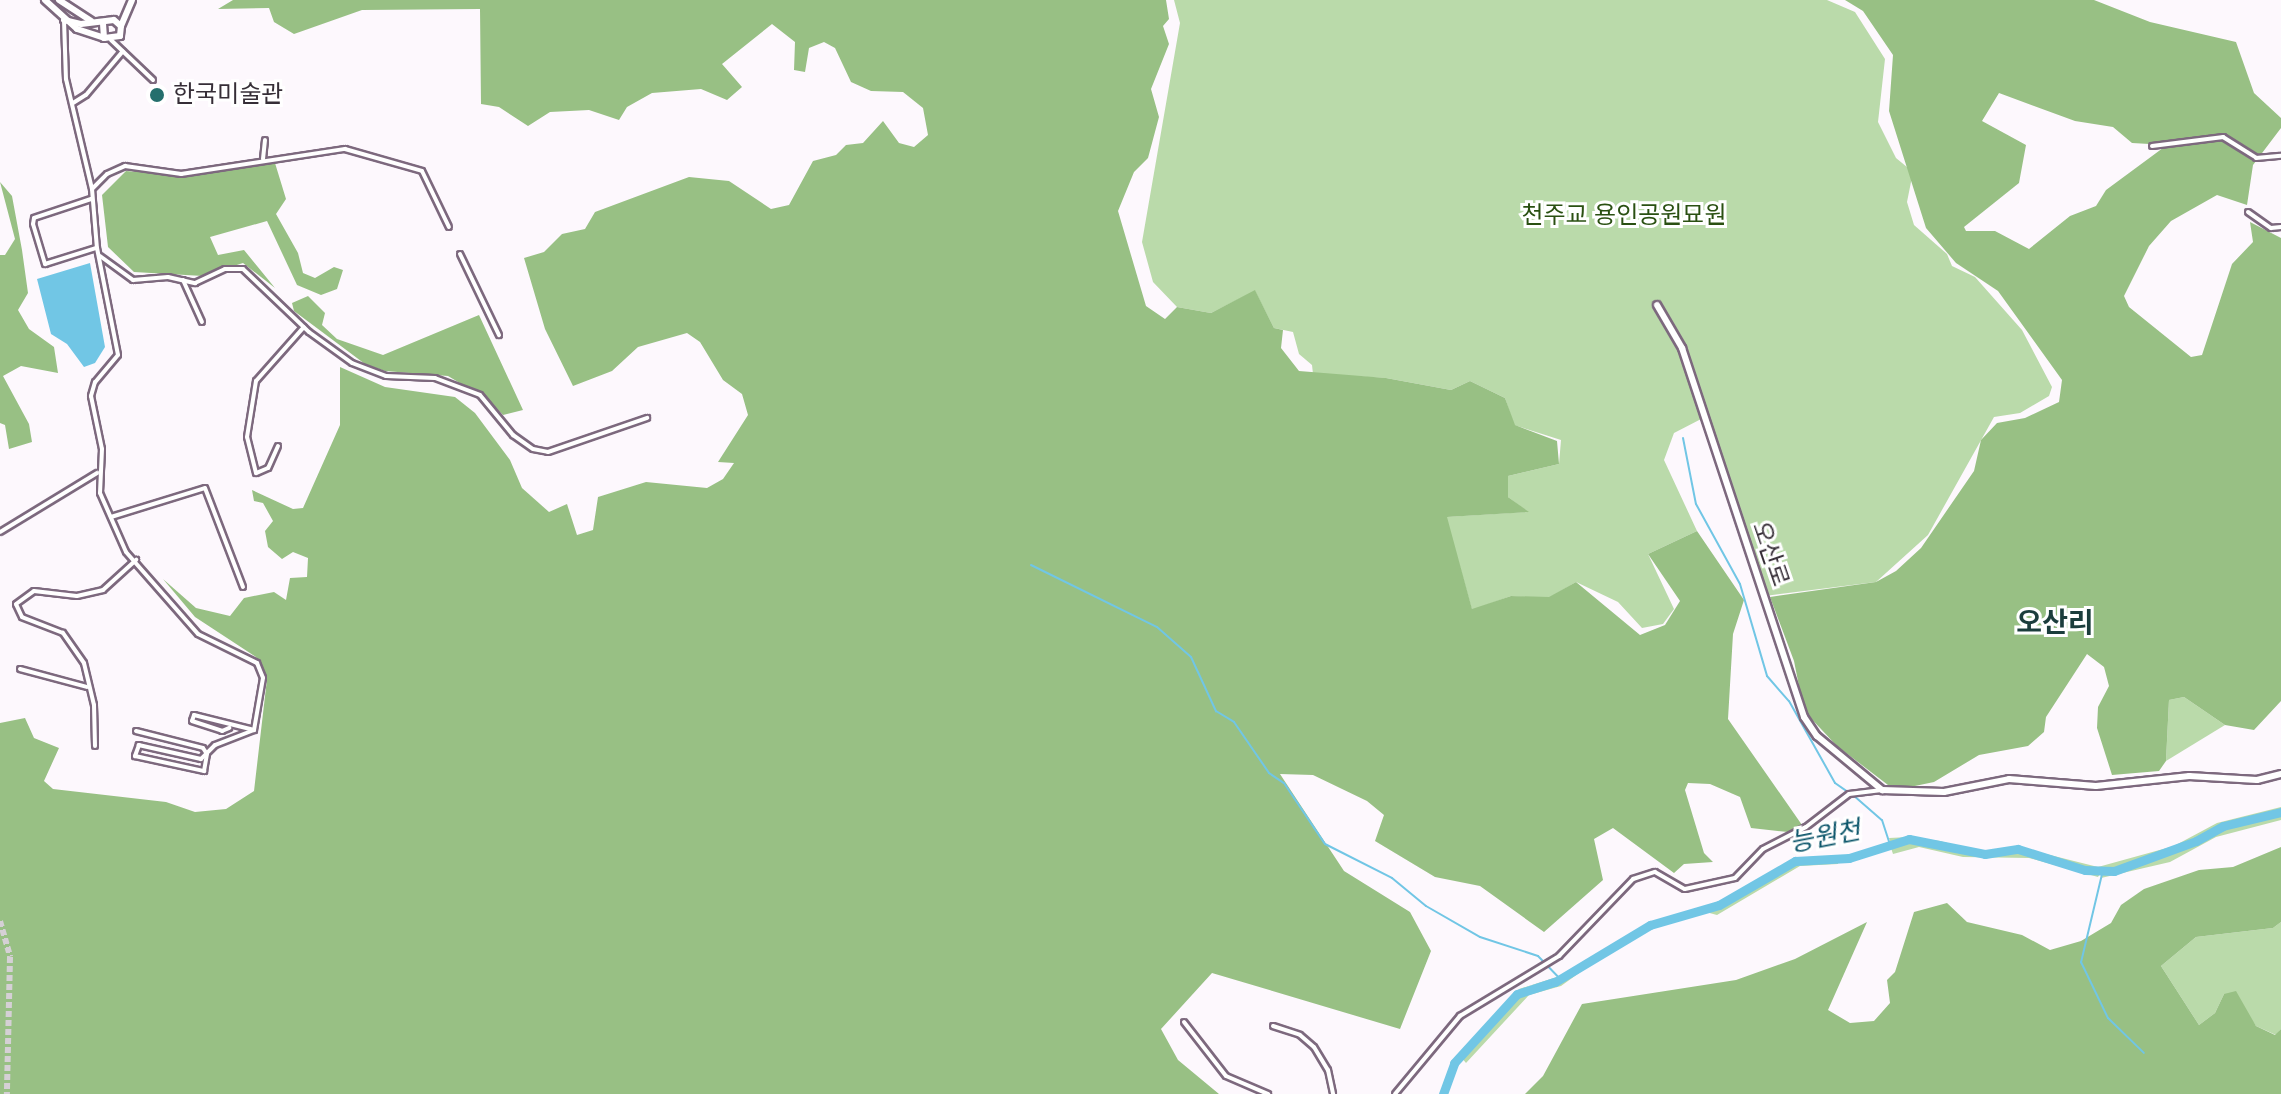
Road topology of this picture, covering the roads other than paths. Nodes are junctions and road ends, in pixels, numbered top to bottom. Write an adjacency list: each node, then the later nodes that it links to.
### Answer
1 (45, 0): 4 (street)
2 (59, 0): 5 (street)
3 (132, 0): 6 (street)
4 (64, 20): 5 (street); 7 (street); 10 (street)
5 (100, 24): 6 (street); 7 (street)
6 (121, 26): 7 (street)
7 (108, 39): 8 (street)
8 (123, 51): 9 (street); 10 (street)
9 (153, 80)
10 (73, 103): 15 (street)
11 (265, 140): 14 (street)
12 (2152, 146): 13 (street)
13 (2281, 156)
14 (263, 159): 15 (street); 18 (street)
15 (92, 189): 16 (street)
16 (91, 199): 20 (street); 20 (street)
17 (2248, 212): 19 (street)
18 (449, 227)
19 (2281, 227)
20 (97, 248): 21 (street)
21 (98, 254): 23 (street); 30 (street)
22 (460, 254): 27 (street)
23 (183, 280): 25 (street); 26 (street)
24 (1657, 305): 43 (street, 오산로)
25 (202, 322)
26 (304, 327): 28 (street); 29 (street)
27 (499, 335)
28 (647, 418)
29 (278, 446)
30 (98, 473): 31 (street); 32 (street)
31 (111, 517): 33 (street); 34 (street)
32 (0, 532)
33 (136, 560): 36 (street); 38 (street)
34 (243, 587)
35 (20, 669): 36 (street)
36 (88, 687): 40 (street)
37 (230, 727): 37 (street); 38 (street)
38 (254, 730): 41 (street)
39 (136, 731): 41 (street)
40 (95, 746)
41 (207, 754): 41 (street)
42 (2281, 774): 43 (street)
43 (1882, 790): 48 (street)
44 (1184, 1022): 46 (street)
45 (1273, 1026): 47 (street)
46 (1268, 1094)
47 (1333, 1094)
48 (1395, 1094)

